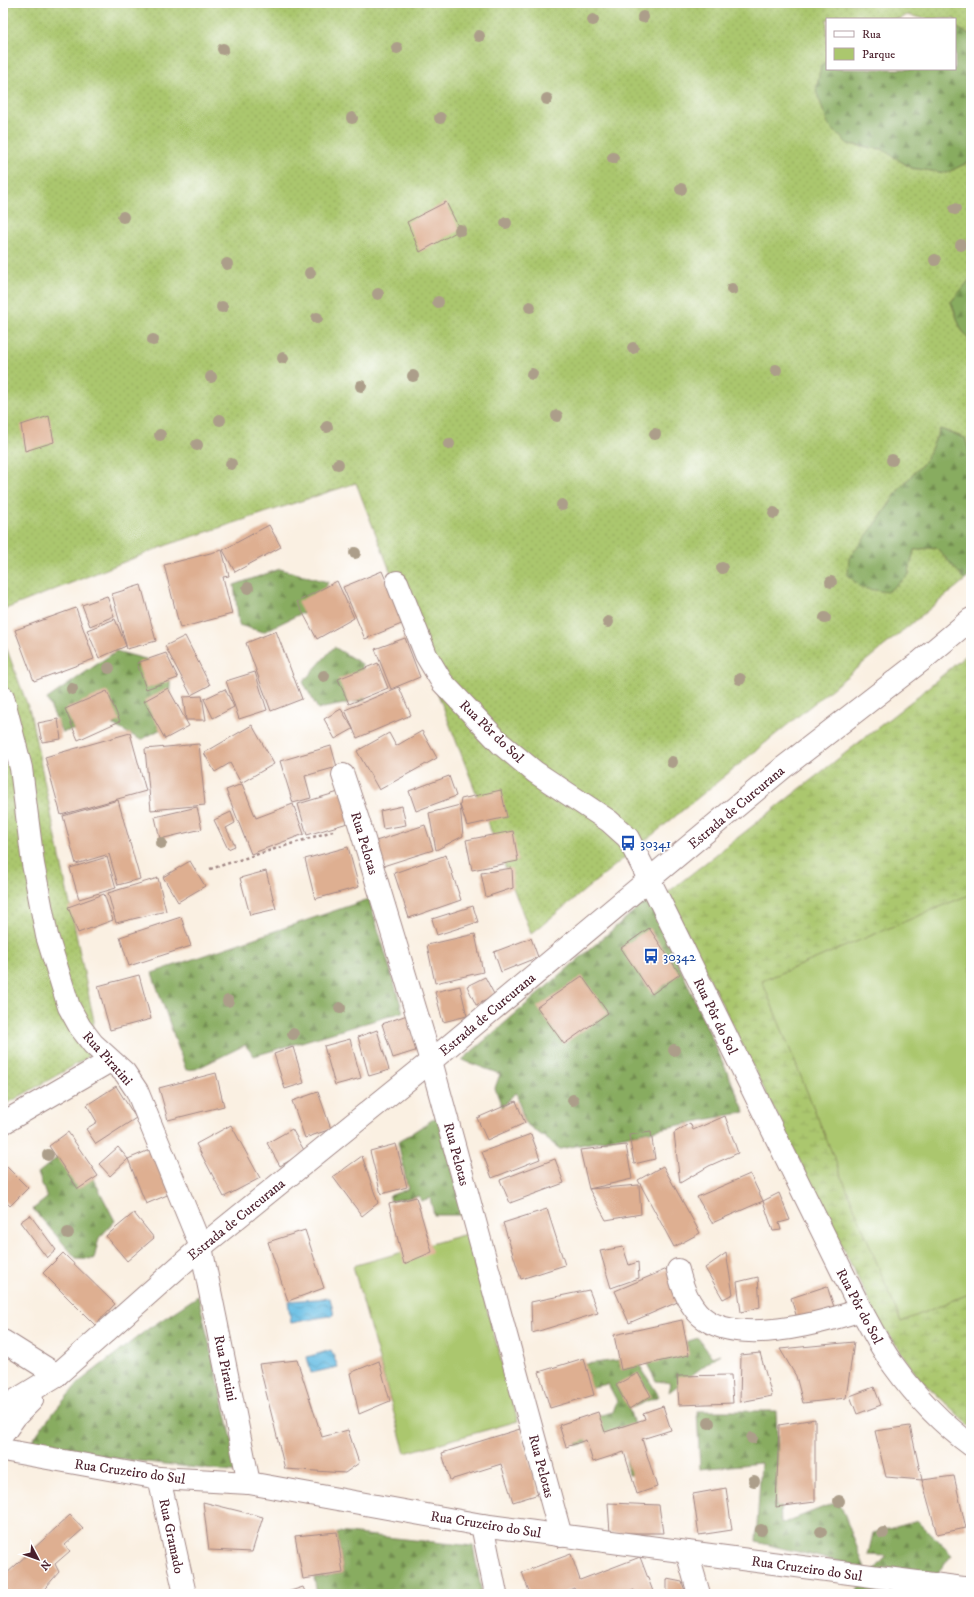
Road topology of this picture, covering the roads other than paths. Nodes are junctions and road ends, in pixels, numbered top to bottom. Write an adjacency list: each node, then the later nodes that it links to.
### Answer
1 (397, 582): 5 (street, Rua Pôr do Sol)
2 (971, 619): 5 (street, Estrada de Curcurana)
3 (3, 697): 6 (street, Rua Piratini)
4 (343, 775): 7 (street, Rua Pelotas)
5 (649, 879): 7 (street, Estrada de Curcurana); 11 (street, Rua Pôr do Sol)
6 (110, 1061): 8 (street); 9 (street, Rua Piratini)
7 (431, 1061): 9 (street, Estrada de Curcurana); 21 (street, Rua Pelotas)
8 (3, 1123)
9 (201, 1247): 13 (street, Estrada de Curcurana); 19 (street, Rua Piratini)
10 (678, 1270): 11 (street)
11 (861, 1310): 16 (street, Rua Pôr do Sol)
12 (3, 1341): 13 (street)
13 (57, 1375): 14 (street, Estrada de Curcurana); 15 (street)
14 (3, 1408)
15 (3, 1434)
16 (971, 1445)
17 (3, 1450): 18 (street, Rua Cruzeiro do Sul)
18 (160, 1478): 19 (street, Rua Cruzeiro do Sul); 24 (street, Rua Gramado)
19 (249, 1483): 20 (street, Rua Cruzeiro do Sul)
20 (482, 1525): 21 (street, Rua Cruzeiro do Sul); 25 (street)
21 (561, 1536): 22 (street, Rua Cruzeiro do Sul)
22 (687, 1552): 23 (street, Rua Cruzeiro do Sul); 26 (street)
23 (971, 1589)
24 (185, 1594)
25 (496, 1594)
26 (699, 1594)

